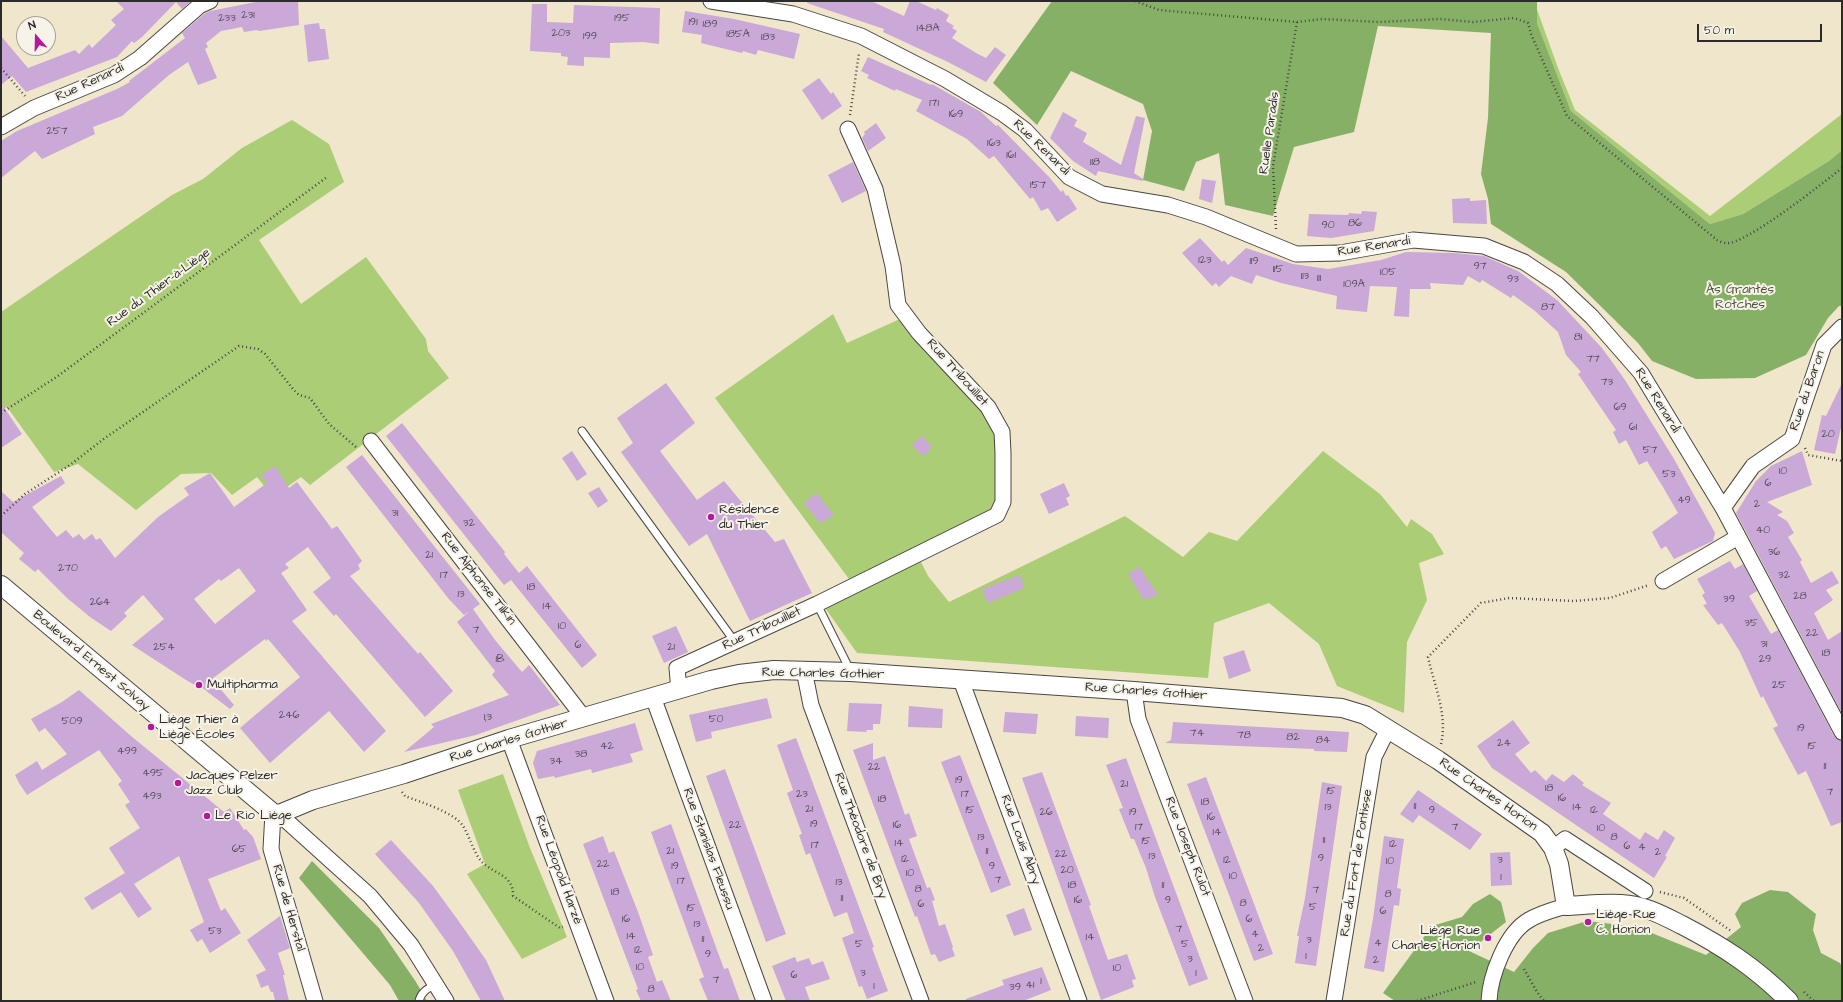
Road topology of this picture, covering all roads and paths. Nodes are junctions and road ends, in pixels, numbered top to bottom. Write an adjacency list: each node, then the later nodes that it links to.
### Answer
1 (210, 1): 7 (street, Rue Renardi)
2 (711, 1): 5 (street, Rue Renardi)
3 (1135, 1): 4 (path)
4 (1297, 22): 10 (path); 12 (path, Ruelle Paradis)
5 (861, 36): 9 (path); 12 (street, Rue Renardi)
6 (1, 68): 7 (path)
7 (34, 108): 8 (street, Rue Renardi)
8 (1, 127)
9 (848, 129): 24 (street, Rue Tribouillet)
10 (1842, 168)
11 (327, 177): 14 (path, Rue du Thier-à-Liège)
12 (1277, 247): 19 (street, Rue Renardi)
13 (1842, 327): 16 (street, Rue du Baron)
14 (1, 413)
15 (582, 431): 25 (lane)
16 (1794, 433): 18 (path); 19 (street)
17 (371, 441): 20 (path); 32 (street, Rue Alphonse Tilkin)
18 (1842, 461)
19 (1723, 508): 21 (street, Rue Renardi)
20 (1, 516)
21 (1738, 538): 22 (street); 34 (street, Rue Renardi)
22 (1664, 581): 36 (path)
23 (1, 585): 38 (street, Boulevard Ernest Solvay)
24 (817, 604): 25 (street, Rue Tribouillet); 27 (lane)
25 (734, 642): 29 (street, Rue Tribouillet)
26 (804, 670): 27 (street, Rue Charles Gothier); 29 (street, Rue Charles Gothier); 51 (street, Rue Théodore de Bry)
27 (851, 672): 28 (street, Rue Charles Gothier)
28 (961, 680): 30 (street, Rue Charles Gothier); 52 (street, Rue Louis Abry)
29 (679, 690): 31 (street, Rue Charles Gothier)
30 (1134, 691): 33 (street, Rue Charles Gothier); 53 (street, Rue Joseph Rulot)
31 (653, 697): 32 (street, Rue Charles Gothier); 50 (street, Rue Stanislas Fleussu)
32 (584, 718): 35 (street, Rue Charles Gothier)
33 (1388, 729): 36 (street, Rue Charles Horion); 54 (street, Rue du Fort de Pontisse)
34 (1842, 732)
35 (509, 739): 37 (street, Rue Charles Gothier); 42 (street, Rue Léopold Harzé)
36 (1438, 760): 39 (street, Rue Charles Horion)
37 (404, 774): 38 (street, Rue Charles Gothier); 42 (path)
38 (276, 813): 45 (street, Boulevard Ernest Solvay); 46 (street, Rue de Herstal)
39 (1553, 848): 40 (street); 41 (street, Rue Charles Horion)
40 (1645, 891)
41 (1566, 906): 44 (street); 58 (street)
42 (577, 923): 49 (street, Rue Léopold Harzé)
43 (1524, 969): 57 (path)
44 (1493, 976): 55 (path); 56 (street)
45 (436, 984): 47 (lane); 48 (street, Boulevard Ernest Solvay)
46 (315, 1001)
47 (419, 1001)
48 (446, 1001)
49 (606, 1001)
50 (764, 1001)
51 (921, 1001)
52 (1079, 1001)
53 (1245, 1001)
54 (1334, 1001)
55 (1417, 1001)
56 (1489, 1001)
57 (1544, 1001)
58 (1789, 1001)

